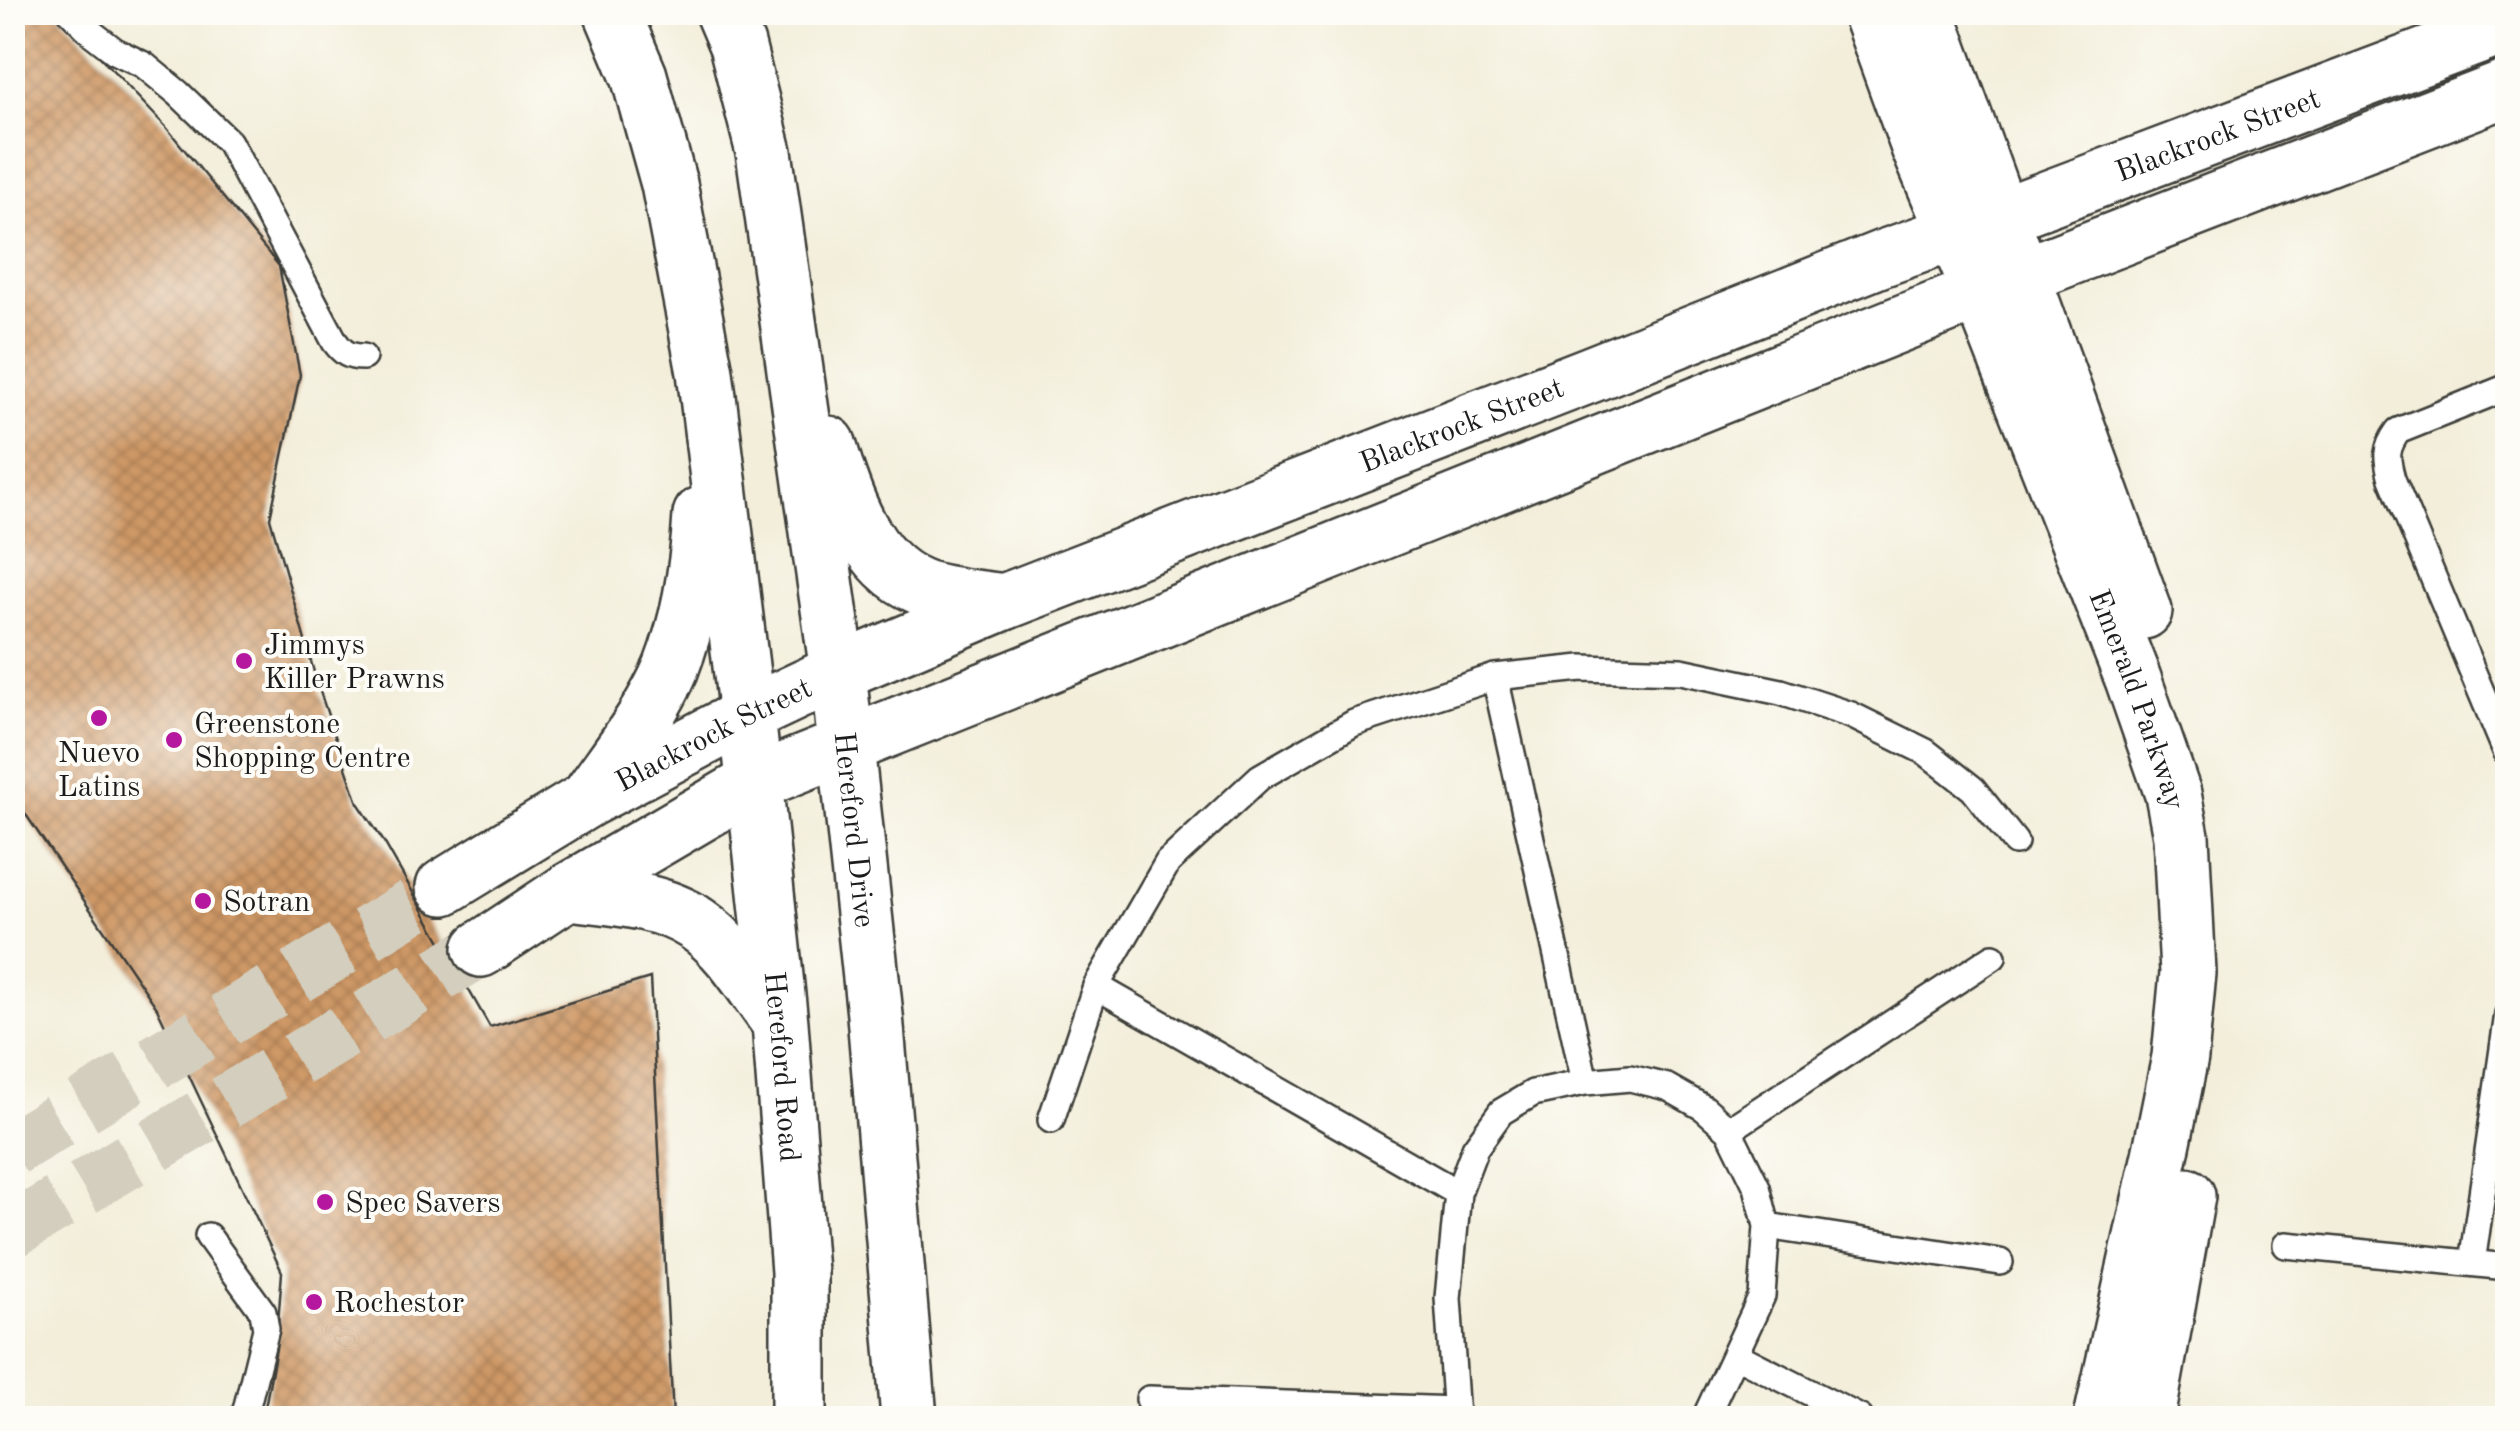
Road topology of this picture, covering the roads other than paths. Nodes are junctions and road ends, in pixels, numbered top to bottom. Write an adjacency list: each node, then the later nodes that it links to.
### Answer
1 (72, 12): 11 (lane)
2 (612, 12): 12 (street)
3 (723, 12): 9 (street, Hereford Drive)
4 (1870, 12): 8 (street, Emerald Parkway)
5 (1926, 12): 8 (street, Emerald Parkway)
6 (2508, 25): 8 (street, Blackrock Street)
7 (2508, 88): 10 (street, Blackrock Street)
8 (1977, 225): 10 (street, Emerald Parkway); 14 (street, Blackrock Street)
9 (779, 258): 14 (street); 15 (street, Hereford Drive)
10 (2002, 283): 18 (street, Blackrock Street); 48 (street, Emerald Parkway); 49 (street, Emerald Parkway)
11 (363, 357)
12 (706, 372): 17 (street); 21 (street)
13 (2508, 386): 19 (lane)
14 (1004, 602): 15 (street, Blackrock Street)
15 (838, 672): 17 (street, Blackrock Street); 18 (street, Hereford Drive)
16 (1495, 677): 22 (lane); 27 (lane); 30 (lane)
17 (746, 715): 20 (street, Hereford Road); 21 (street, Blackrock Street)
18 (847, 744): 20 (street, Blackrock Street); 45 (street, Hereford Drive)
19 (2508, 756)
20 (753, 783): 24 (street, Blackrock Street); 29 (street, Hereford Road)
21 (588, 800): 23 (street, Blackrock Street)
22 (2015, 842)
23 (444, 887)
24 (567, 892): 25 (street, Blackrock Street); 29 (street)
25 (481, 949)
26 (1993, 957): 32 (lane)
27 (1096, 986): 31 (lane); 33 (lane)
28 (2508, 1014): 38 (lane)
29 (780, 1023): 44 (street, Hereford Road)
30 (1585, 1082): 32 (lane); 33 (lane)
31 (1052, 1120)
32 (1729, 1130): 34 (lane)
33 (1458, 1193): 42 (lane)
34 (1767, 1226): 37 (lane); 40 (lane)
35 (208, 1236): 43 (lane)
36 (2286, 1245): 38 (lane)
37 (2000, 1262)
38 (2472, 1263): 39 (lane)
39 (2508, 1267)
40 (1736, 1355): 46 (lane); 47 (lane)
41 (1149, 1400): 42 (lane)
42 (1456, 1414)
43 (244, 1418)
44 (799, 1418)
45 (909, 1418)
46 (1706, 1418)
47 (1860, 1418)
48 (2102, 1418)
49 (2147, 1418)

